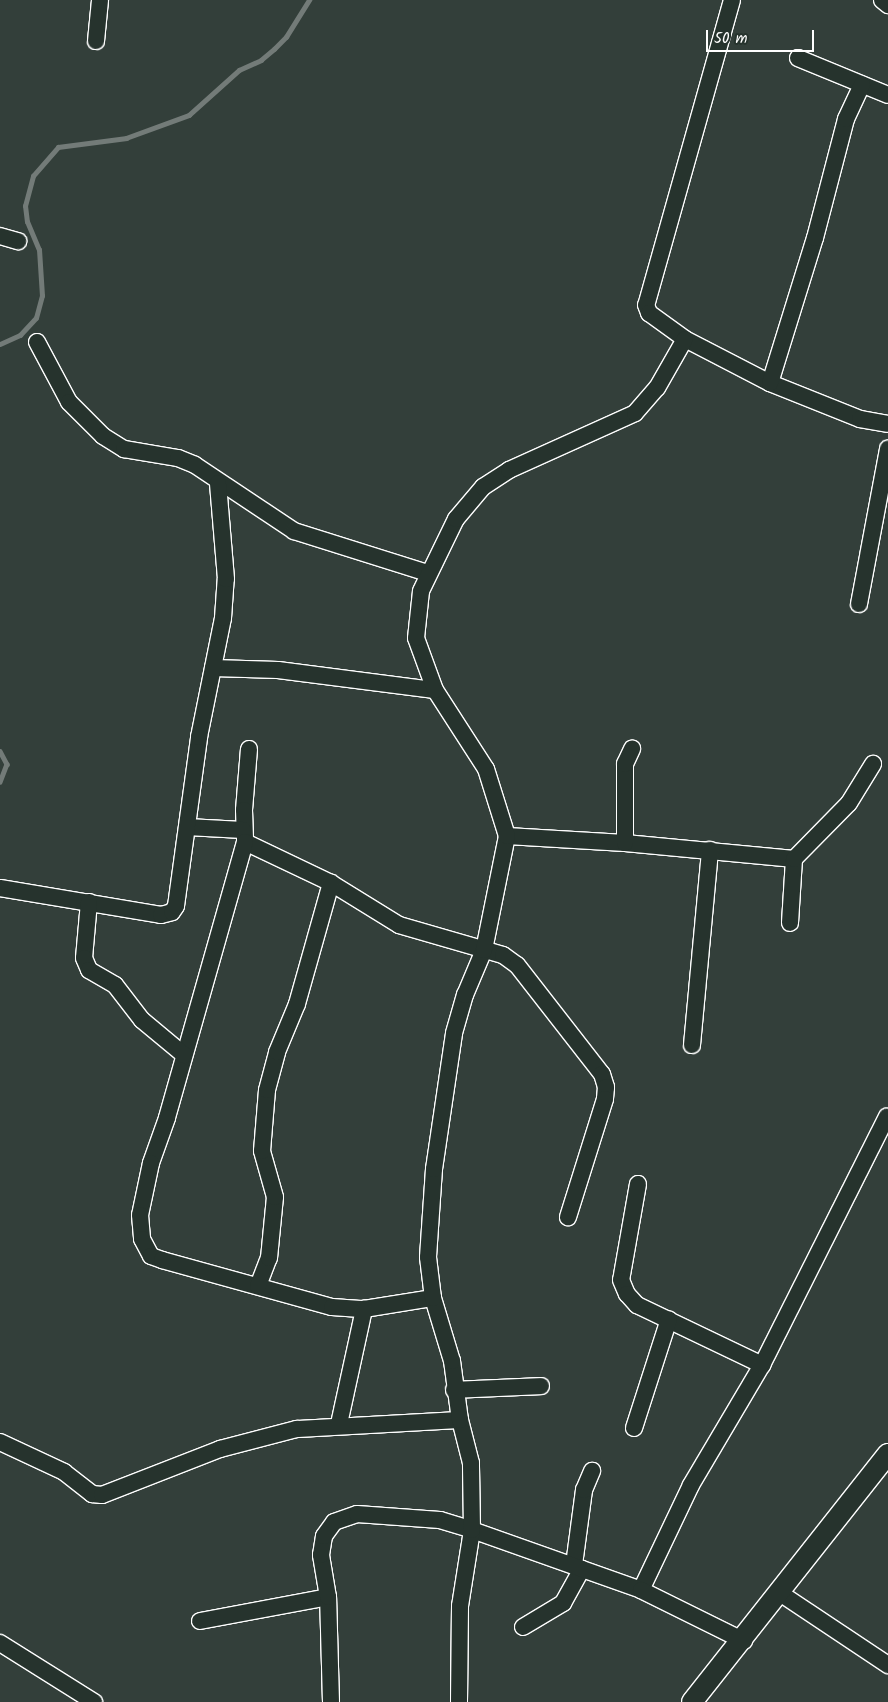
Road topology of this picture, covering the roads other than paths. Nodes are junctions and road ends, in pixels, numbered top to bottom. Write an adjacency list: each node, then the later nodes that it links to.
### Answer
1 (100, 0): 5 (street)
2 (732, 0): 11 (street)
3 (882, 0): 4 (street)
4 (888, 5)
5 (96, 41)
6 (798, 58): 7 (street)
7 (862, 84): 8 (street); 13 (street)
8 (888, 95)
9 (0, 236): 10 (street)
10 (18, 241)
11 (684, 339): 13 (street); 17 (street)
12 (37, 342): 16 (street)
13 (770, 383): 14 (street)
14 (888, 424)
15 (888, 448): 18 (street)
16 (218, 483): 17 (street); 19 (street)
17 (427, 573): 20 (street)
18 (859, 604)
19 (213, 668): 20 (street); 24 (street)
20 (435, 690): 26 (street)
21 (632, 749): 27 (street)
22 (249, 750): 25 (street)
23 (873, 764): 29 (street)
24 (187, 827): 25 (street); 32 (street)
25 (244, 836): 30 (street); 36 (street)
26 (507, 836): 27 (street); 34 (street)
27 (625, 843): 28 (street)
28 (710, 850): 29 (street); 35 (street)
29 (794, 859): 33 (street)
30 (331, 883): 34 (street); 40 (street)
31 (0, 888): 32 (street)
32 (89, 902): 36 (street)
33 (790, 923)
34 (484, 950): 39 (street); 41 (street)
35 (692, 1045)
36 (184, 1055): 40 (street)
37 (887, 1117): 44 (street)
38 (638, 1184): 43 (street)
39 (568, 1217)
40 (258, 1286): 42 (street)
41 (433, 1298): 42 (street); 46 (street)
42 (364, 1309): 48 (street)
43 (670, 1319): 44 (street); 49 (street)
44 (762, 1365): 55 (street)
45 (541, 1386): 46 (street)
46 (454, 1390): 47 (street)
47 (460, 1420): 48 (street); 53 (street)
48 (339, 1424): 50 (street)
49 (634, 1428)
50 (0, 1442)
51 (888, 1454): 56 (street)
52 (592, 1471): 54 (street)
53 (472, 1530): 54 (street); 57 (street); 65 (street)
54 (578, 1567): 55 (street); 59 (street)
55 (641, 1590): 60 (street)
56 (780, 1593): 60 (street); 62 (street)
57 (328, 1598): 58 (street); 64 (street)
58 (200, 1621)
59 (523, 1627)
60 (744, 1641): 66 (street)
61 (0, 1643): 63 (street)
62 (888, 1665)
63 (94, 1702)
64 (331, 1702)
65 (459, 1702)
66 (692, 1702)

